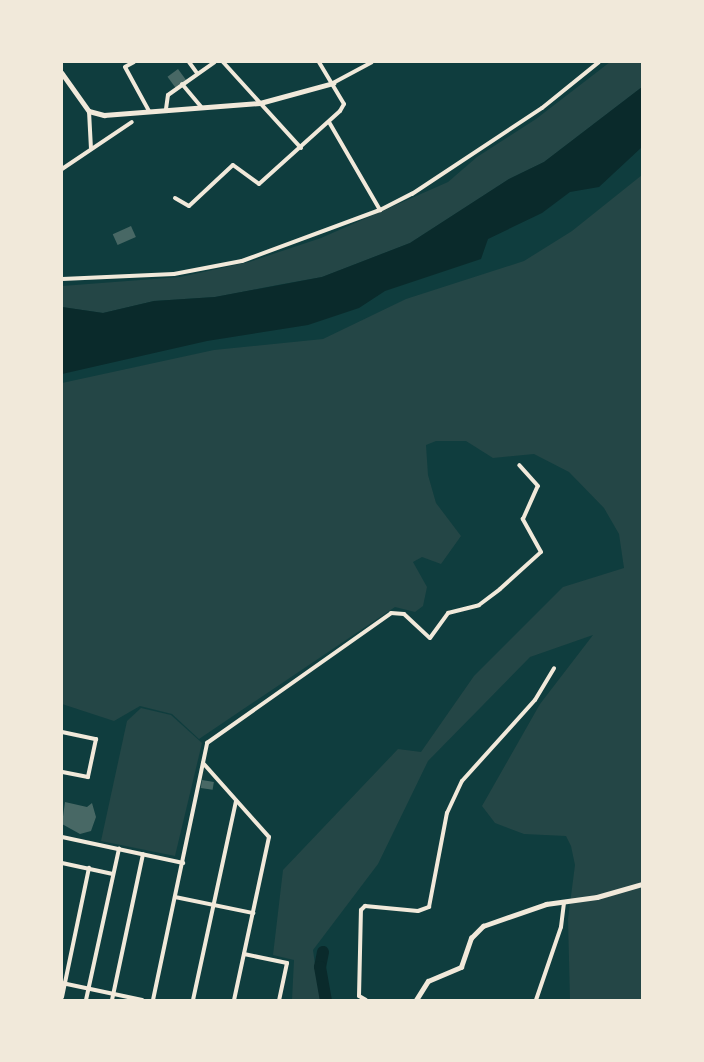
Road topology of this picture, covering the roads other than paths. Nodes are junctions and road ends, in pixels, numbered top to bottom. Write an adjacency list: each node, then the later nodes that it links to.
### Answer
1 (134, 62): 16 (street)
2 (189, 62): 9 (street)
3 (215, 62): 9 (street)
4 (223, 62): 12 (street)
5 (319, 62): 10 (street)
6 (372, 62): 10 (street)
7 (598, 62): 23 (street)
8 (62, 73): 15 (street)
9 (197, 73): 11 (street)
10 (333, 83): 12 (street); 18 (street)
11 (182, 84): 13 (street); 14 (street)
12 (260, 103): 13 (street); 19 (street)
13 (201, 107): 14 (street)
14 (166, 110): 16 (street)
15 (89, 111): 16 (street); 20 (street)
16 (149, 111)
17 (132, 122): 20 (street)
18 (329, 122): 19 (street); 23 (street)
19 (301, 148): 22 (street)
20 (91, 149): 21 (street)
21 (62, 169)
22 (175, 198)
23 (380, 210): 24 (street)
24 (62, 279)
25 (519, 465): 28 (street)
26 (554, 668): 55 (street)
27 (62, 732): 29 (street)
28 (204, 763): 30 (street); 35 (street)
29 (62, 772)
30 (236, 800): 41 (street); 42 (street)
31 (62, 837): 32 (street)
32 (119, 849): 33 (street); 37 (street)
33 (143, 854): 35 (street); 46 (street)
34 (62, 862): 36 (street)
35 (183, 863): 39 (street)
36 (89, 868): 37 (street); 44 (street)
37 (114, 874): 45 (street)
38 (642, 884): 40 (street)
39 (175, 897): 41 (street); 51 (street)
40 (564, 903): 56 (street); 57 (street)
41 (213, 905): 42 (street); 52 (street)
42 (253, 913): 43 (street)
43 (244, 954): 53 (street); 54 (street)
44 (63, 983): 45 (street); 47 (street)
45 (89, 989): 46 (street); 48 (street)
46 (114, 994): 49 (street); 50 (street)
47 (62, 997)
48 (87, 1000)
49 (112, 1000)
50 (142, 1000)
51 (153, 1000)
52 (193, 1000)
53 (234, 1000)
54 (279, 1000)
55 (366, 1000)
56 (416, 1000)
57 (536, 1000)

